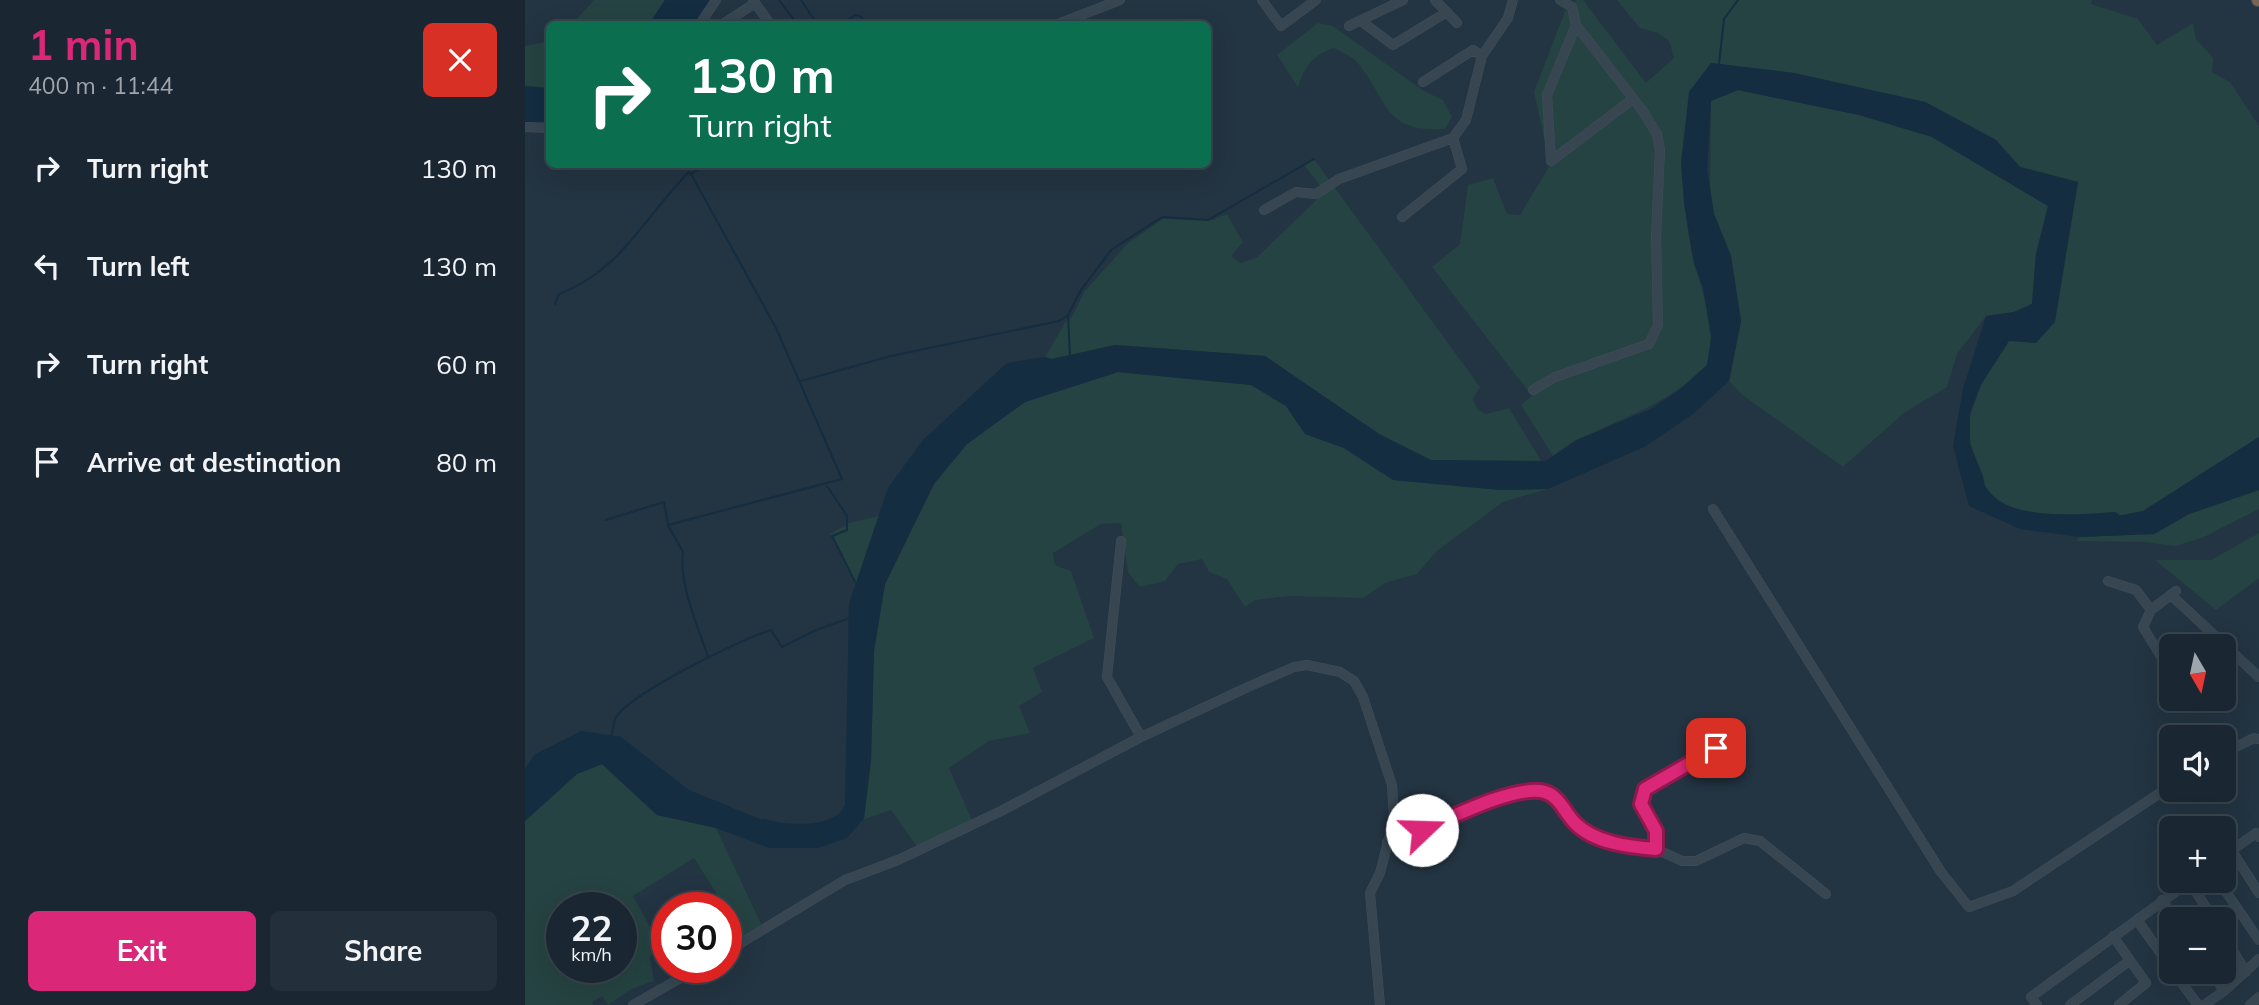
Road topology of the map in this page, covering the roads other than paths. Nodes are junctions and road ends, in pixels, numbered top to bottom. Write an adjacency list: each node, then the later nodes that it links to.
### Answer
1 (716, 0): 11 (street)
2 (1120, 0): 14 (street)
3 (1262, 0): 8 (street)
4 (1403, 0): 15 (street)
5 (1435, 0): 10 (street)
6 (1513, 0): 19 (street)
7 (1560, 0): 17 (street)
8 (1311, 1)
9 (754, 2): 12 (street); 13 (street)
10 (1447, 12): 15 (street); 16 (street)
11 (703, 21)
12 (727, 21)
13 (768, 21)
14 (1066, 21)
15 (1361, 21): 18 (street)
16 (1457, 23)
17 (1576, 24): 21 (street); 21 (street)
18 (1349, 26)
19 (1482, 56): 20 (street); 24 (street)
20 (1423, 82)
21 (1633, 99): 27 (street)
22 (525, 127): 23 (street)
23 (546, 128)
24 (1453, 138): 25 (street); 26 (street)
25 (1263, 210)
26 (1402, 217)
27 (1533, 390)
28 (1713, 509): 38 (street)
29 (1121, 541): 34 (street)
30 (2108, 581): 31 (street)
31 (2151, 610): 32 (street); 33 (street)
32 (2159, 653)
33 (2259, 677)
34 (1141, 737): 40 (street); 53 (street)
35 (2259, 739): 36 (street)
36 (2236, 747)
37 (1716, 748): 42 (street)
38 (2159, 794)
39 (2258, 835): 41 (street)
40 (1387, 842): 42 (street); 66 (street)
41 (2236, 848)
42 (1656, 849): 47 (street)
43 (2236, 863): 46 (street)
44 (2173, 893): 48 (street)
45 (2227, 893): 52 (street)
46 (2259, 893)
47 (1826, 894)
48 (2162, 900): 49 (street); 50 (street)
49 (2167, 907)
50 (2137, 920): 51 (street); 54 (street)
51 (2113, 936): 57 (street); 64 (street)
52 (2259, 940)
53 (742, 942)
54 (2159, 951)
55 (2236, 956): 58 (street)
56 (2259, 959): 58 (street)
57 (2129, 961): 67 (street); 68 (street)
58 (2246, 972): 62 (street)
59 (672, 983): 65 (street)
60 (2183, 984): 69 (street)
61 (2219, 984): 62 (street)
62 (2224, 991): 70 (street)
63 (2259, 997): 71 (street)
64 (2034, 1001)
65 (633, 1005)
66 (1380, 1005)
67 (2070, 1005)
68 (2119, 1005)
69 (2198, 1005)
70 (2204, 1005)
71 (2250, 1005)

